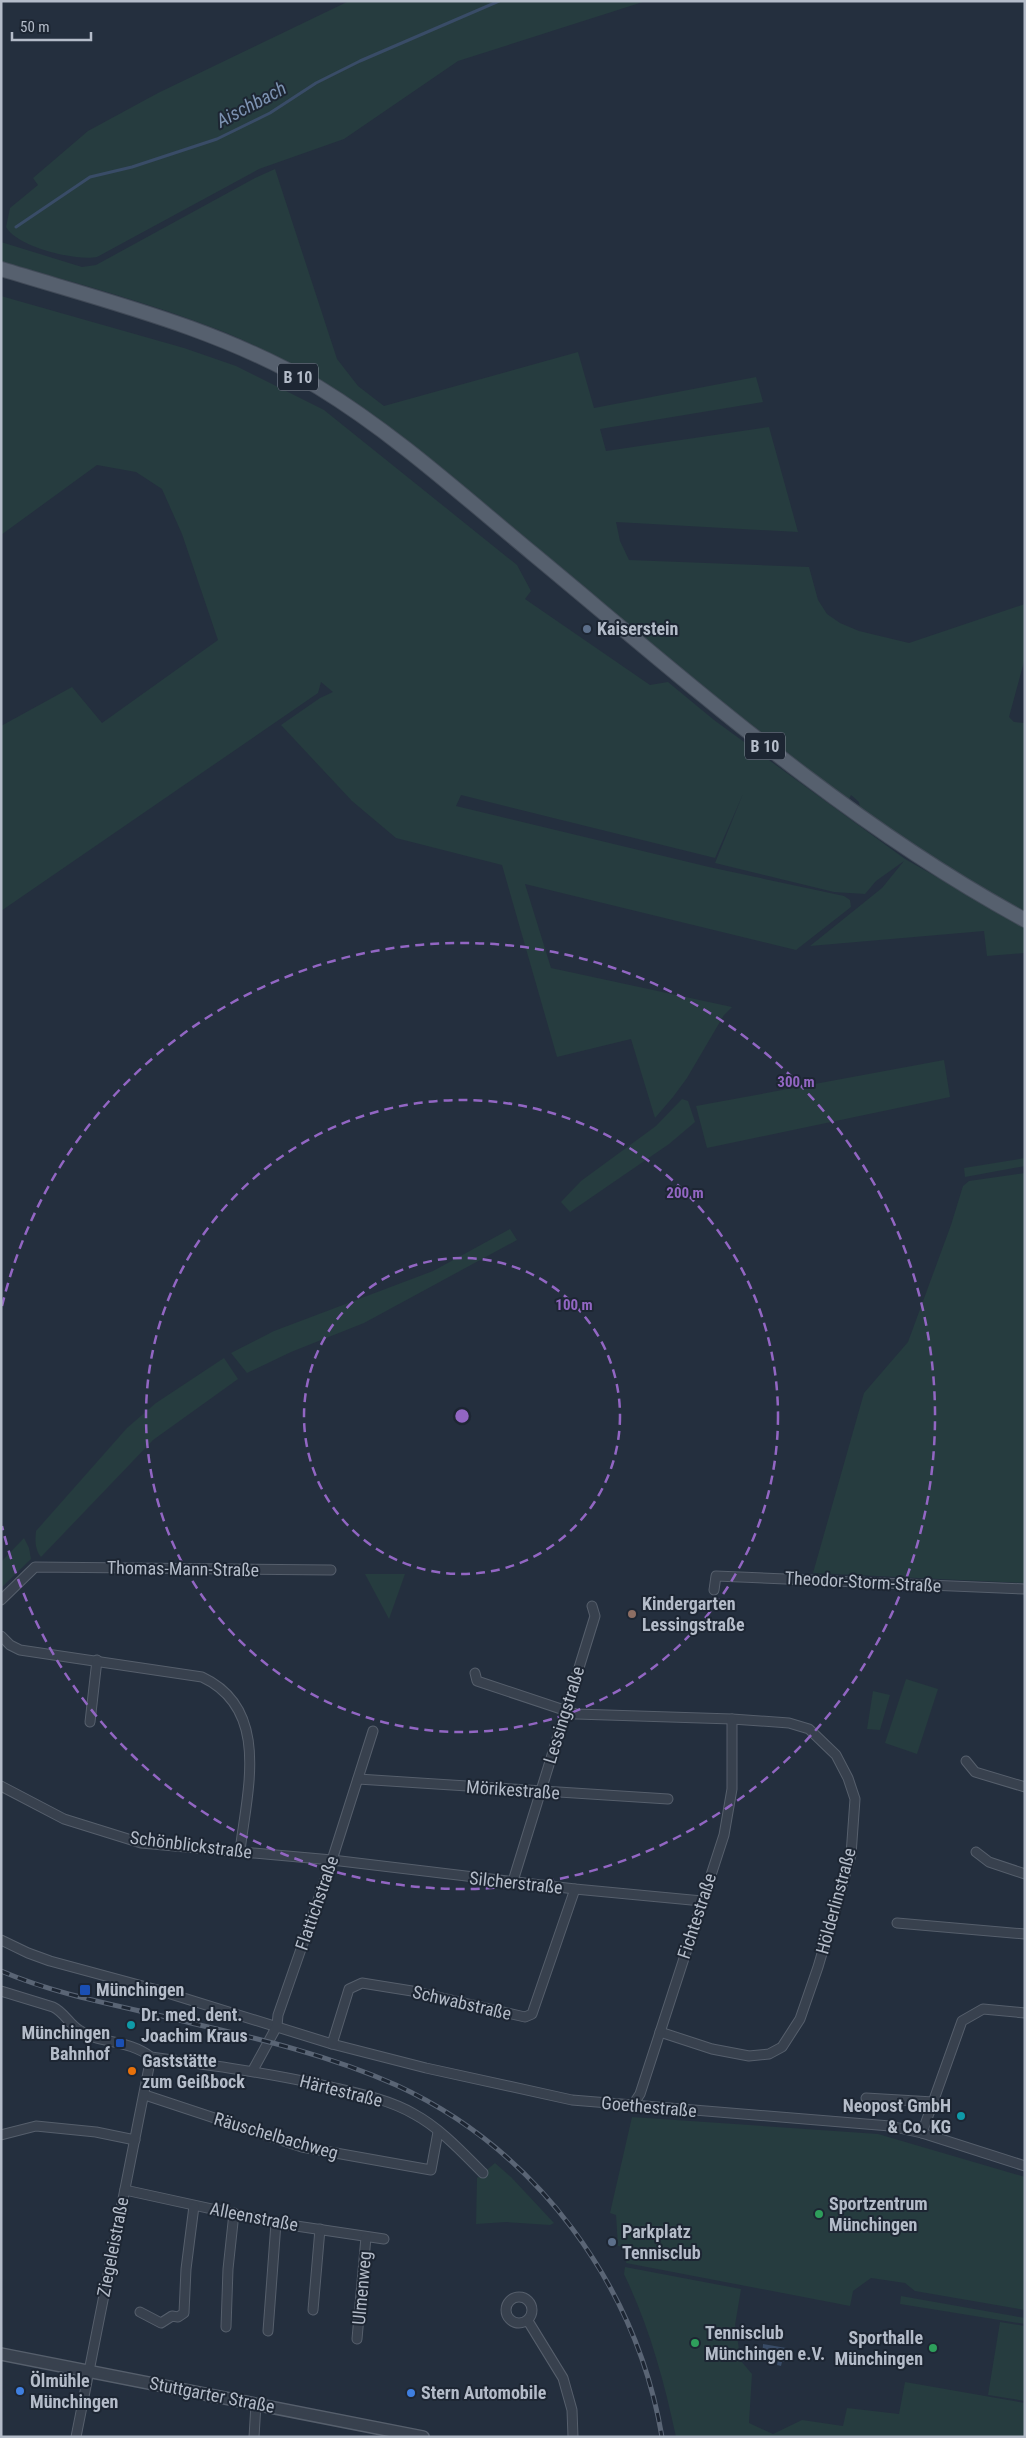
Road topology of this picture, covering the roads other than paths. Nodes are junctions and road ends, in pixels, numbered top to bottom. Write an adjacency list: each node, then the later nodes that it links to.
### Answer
1 (1, 269): 2 (main road, B 10)
2 (1025, 920)
3 (331, 1570): 6 (street, Thomas-Mann-Straße)
4 (714, 1590): 5 (street, Theodor-Storm-Straße)
5 (1025, 1590)
6 (1, 1600)
7 (592, 1606): 11 (street, Lessingstraße)
8 (1, 1636): 9 (street)
9 (97, 1660): 13 (street); 21 (street)
10 (475, 1673): 11 (street, Hölderlinstraße)
11 (566, 1711): 12 (street, Hölderlinstraße); 19 (street, Lessingstraße)
12 (732, 1719): 27 (street, Fichtestraße); 34 (street, Hölderlinstraße)
13 (90, 1722)
14 (373, 1731): 16 (street, Flattichstraße)
15 (966, 1761): 18 (street)
16 (358, 1779): 19 (street, Mörikestraße); 23 (street, Flattichstraße)
17 (1, 1786): 21 (street, Schönblickstraße)
18 (1025, 1787)
19 (541, 1792): 20 (street, Mörikestraße); 25 (street, Lessingstraße)
20 (668, 1799)
21 (240, 1851): 23 (street, Schönblickstraße)
22 (976, 1852): 24 (street)
23 (332, 1860): 25 (street, Silcherstraße); 33 (street, Flattichstraße)
24 (1025, 1874)
25 (513, 1881): 26 (street, Silcherstraße)
26 (575, 1890): 27 (street, Silcherstraße); 35 (street, Schwabstraße)
27 (702, 1901): 34 (street, Fichtestraße)
28 (897, 1923): 29 (street)
29 (1025, 1934)
30 (1, 1940): 33 (street, Goethestraße)
31 (1, 1991): 36 (street)
32 (1025, 2013): 40 (street)
33 (277, 2026): 35 (street, Goethestraße); 37 (street, Flattichstraße)
34 (660, 2032): 41 (street, Fichtestraße)
35 (332, 2044): 41 (street, Goethestraße)
36 (151, 2058): 37 (street, Härtestraße); 38 (street, Ziegeleistraße)
37 (253, 2070): 42 (street, Härtestraße)
38 (145, 2095): 42 (street, Räuschelbachweg); 45 (street, Ziegeleistraße)
39 (866, 2098): 40 (street)
40 (933, 2102): 43 (street)
41 (632, 2106): 43 (street, Goethestraße)
42 (438, 2132): 47 (street, Härtestraße)
43 (922, 2133): 46 (street, Goethestraße)
44 (1, 2135): 45 (street)
45 (135, 2140): 48 (street, Ziegeleistraße)
46 (1025, 2166)
47 (483, 2174)
48 (125, 2190): 49 (street, Alleenstraße); 62 (street, Ziegeleistraße)
49 (194, 2206): 50 (street, Alleenstraße); 56 (street)
50 (234, 2213): 51 (street, Alleenstraße); 58 (street)
51 (276, 2223): 52 (street, Alleenstraße); 59 (street)
52 (320, 2230): 53 (street, Alleenstraße); 55 (street)
53 (366, 2237): 54 (street, Alleenstraße); 60 (street, Ulmenweg)
54 (384, 2239)
55 (313, 2310)
56 (140, 2312)
57 (528, 2320): 67 (street)
58 (226, 2328)
59 (268, 2331)
60 (358, 2339)
61 (1, 2354): 62 (street, Stuttgarter Straße)
62 (88, 2371): 63 (street, Stuttgarter Straße); 64 (street, Ziegeleistraße)
63 (256, 2404): 65 (street); 66 (street, Stuttgarter Straße)
64 (76, 2437)
65 (254, 2437)
66 (423, 2437)
67 (573, 2437)

